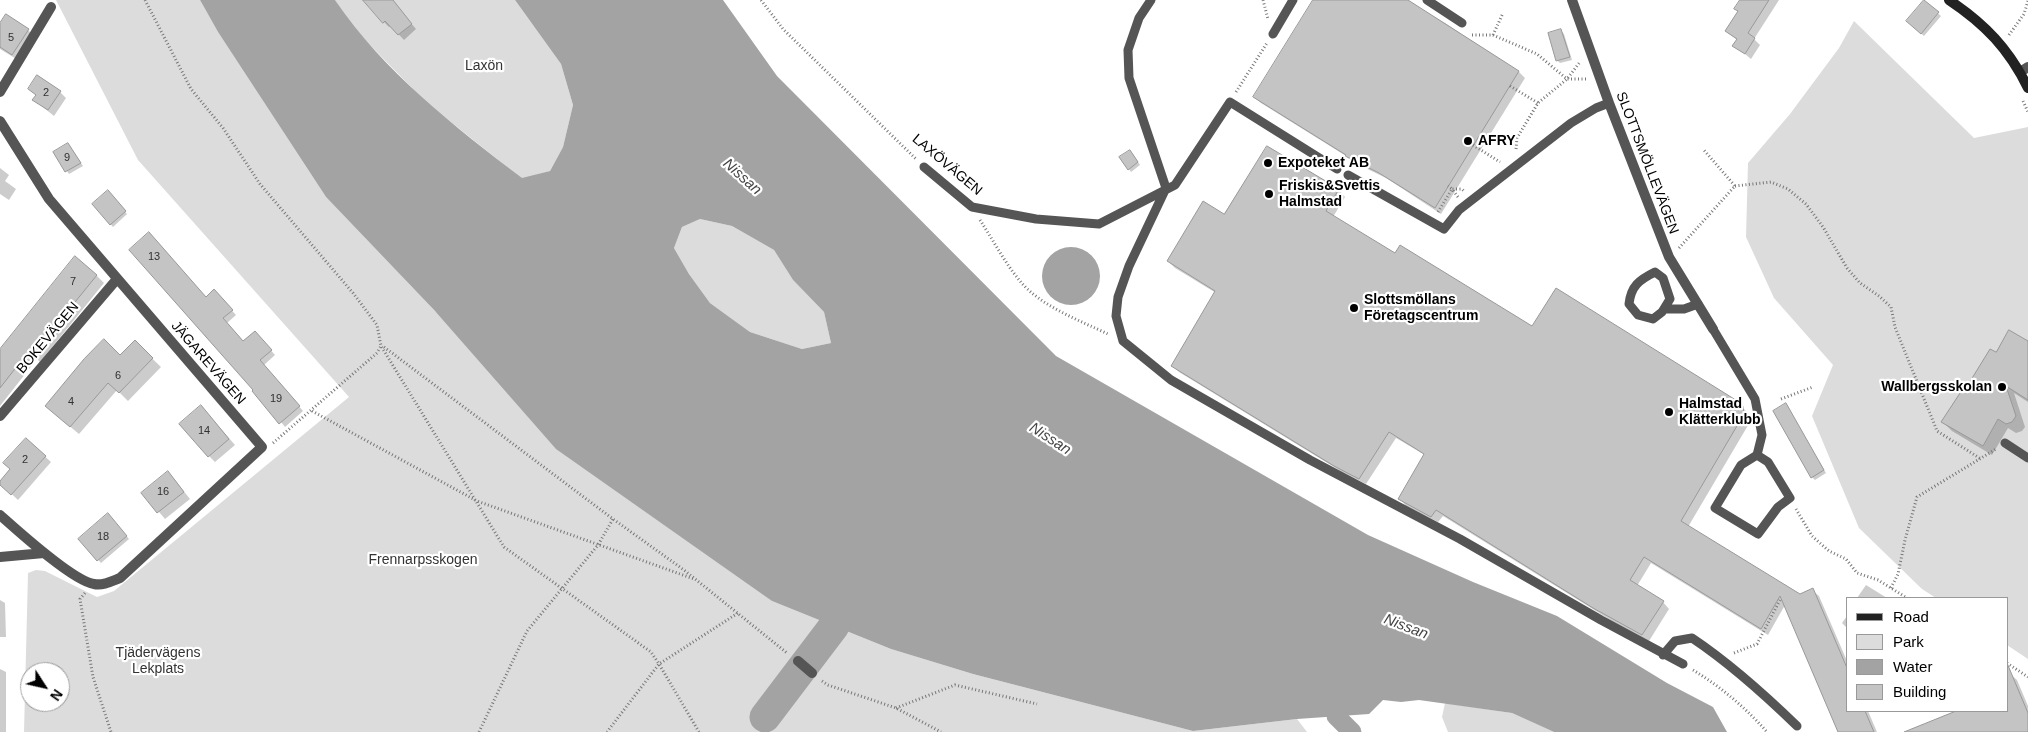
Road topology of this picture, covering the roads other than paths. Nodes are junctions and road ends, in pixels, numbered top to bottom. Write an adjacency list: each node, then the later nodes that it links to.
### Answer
1 (1151, 0): 17 (lane)
2 (1294, 0): 8 (lane)
3 (1426, 0): 7 (lane)
4 (1572, 0): 12 (street, SLOTTSMÖLLEVÄGEN)
5 (1949, 0): 9 (street)
6 (51, 8): 11 (street)
7 (1462, 23)
8 (1273, 34)
9 (2024, 69): 10 (street)
10 (2028, 88)
11 (0, 92)
12 (1609, 103): 16 (lane); 19 (street, SLOTTSMÖLLEVÄGEN)
13 (0, 121): 18 (street, JÄGAREVÄGEN)
14 (924, 167): 17 (lane, LAXÖVÄGEN)
15 (1337, 169): 17 (lane)
16 (1348, 175)
17 (1166, 188): 29 (lane)
18 (117, 279): 22 (street, BOKEVÄGEN); 27 (street, JÄGAREVÄGEN)
19 (1698, 304): 20 (lane); 21 (street, SLOTTSMÖLLEVÄGEN)
20 (1664, 309): 20 (lane)
21 (1713, 329): 24 (lane)
22 (0, 416)
23 (2005, 443): 25 (lane)
24 (1757, 455): 24 (lane)
25 (2028, 458)
26 (0, 515): 27 (street)
27 (44, 553): 28 (street)
28 (0, 556)
29 (1663, 654): 31 (lane); 33 (lane)
30 (798, 661): 32 (street)
31 (1683, 664)
32 (812, 673)
33 (1797, 726)

